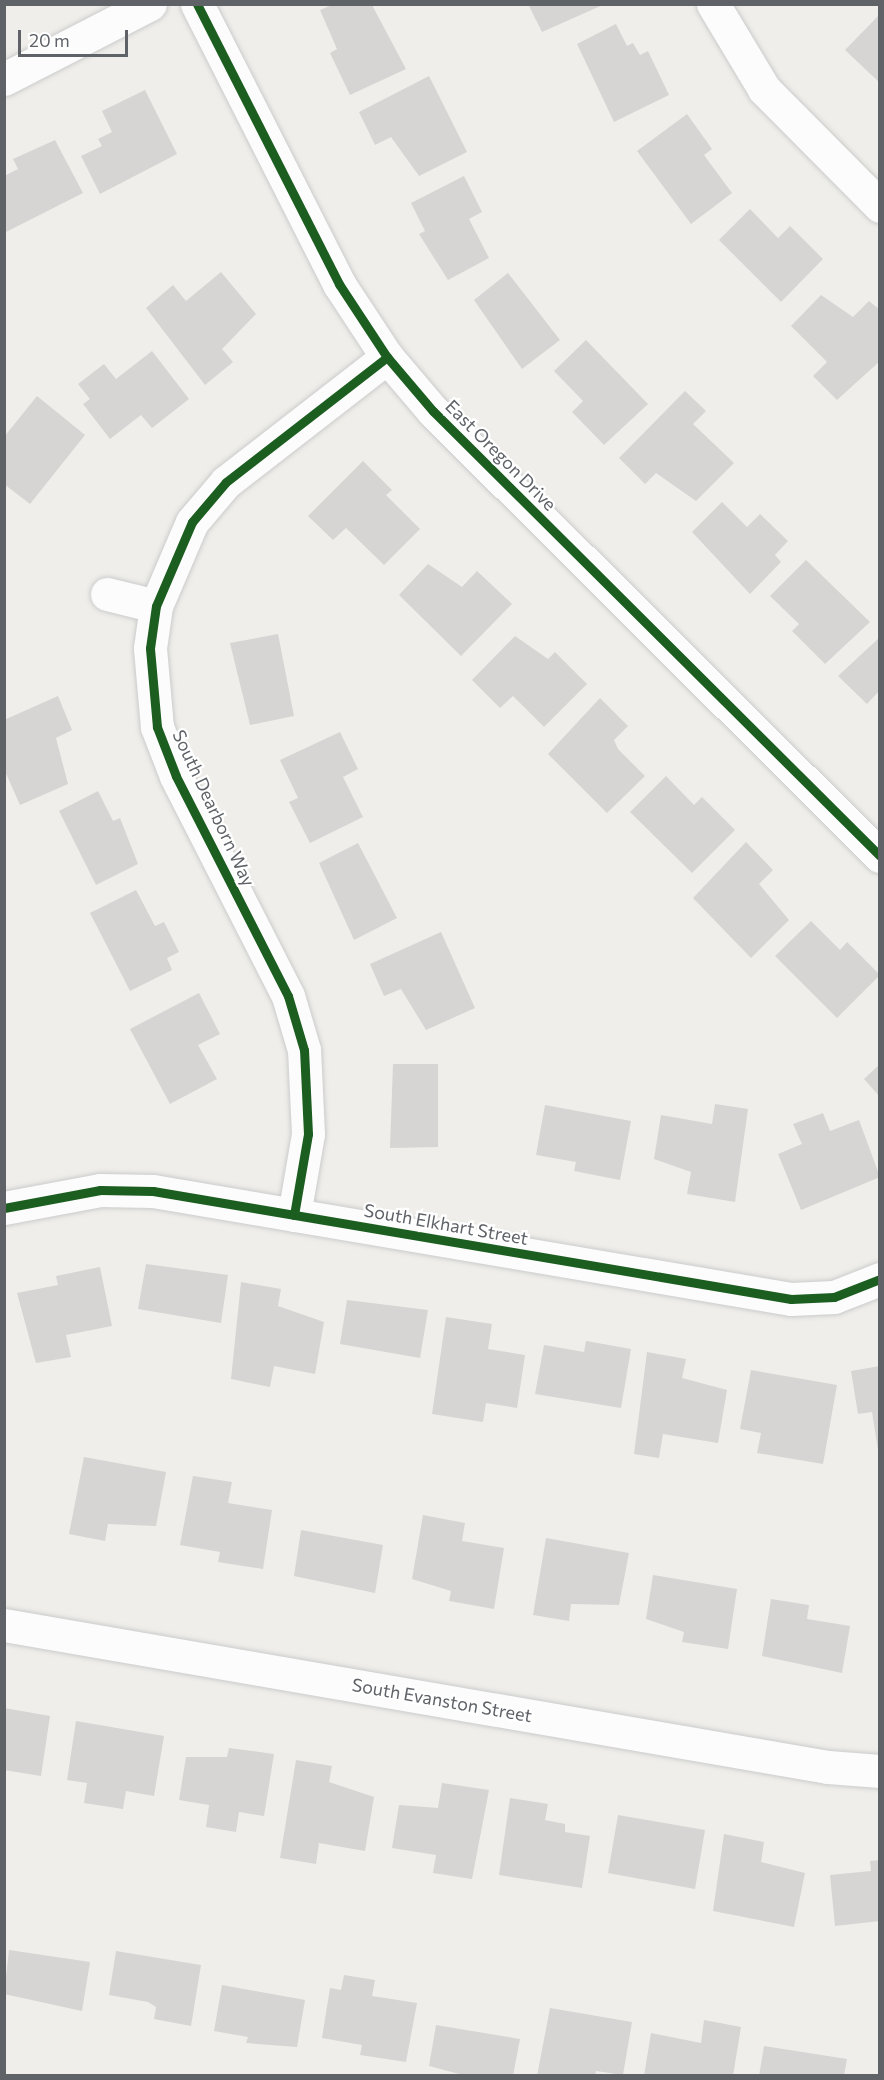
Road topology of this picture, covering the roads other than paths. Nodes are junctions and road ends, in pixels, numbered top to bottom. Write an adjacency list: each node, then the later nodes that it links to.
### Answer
1 (150, 4): 4 (street)
2 (196, 4): 6 (street, East Oregon Drive)
3 (713, 4): 5 (street)
4 (4, 79)
5 (879, 206)
6 (387, 357): 8 (street, South Dearborn Way); 9 (street, East Oregon Drive)
7 (107, 594): 8 (street)
8 (156, 606): 11 (street, South Dearborn Way)
9 (879, 856)
10 (4, 1208): 11 (street, South Elkhart Street)
11 (294, 1215): 12 (street, South Elkhart Street)
12 (879, 1279)
13 (4, 1625): 14 (street, South Evanston Street)
14 (879, 1771)

